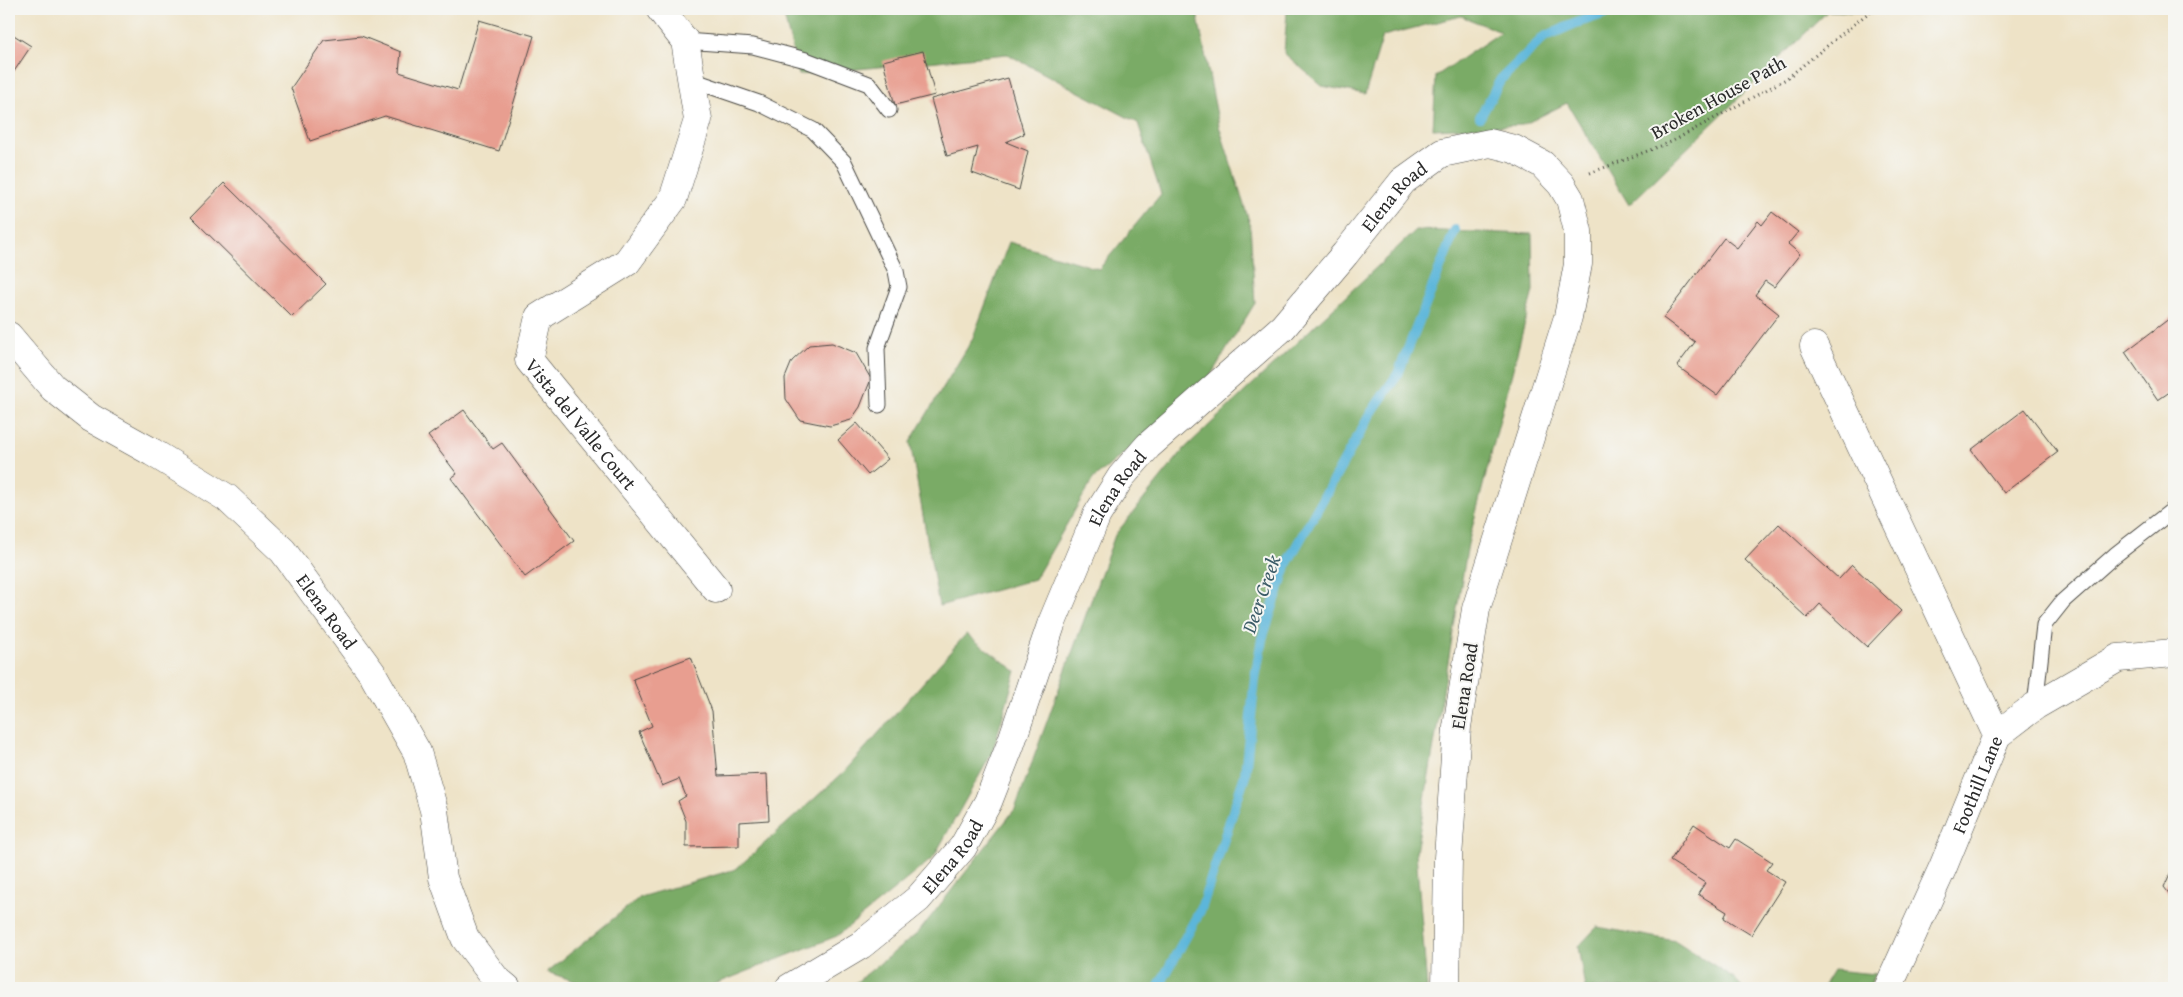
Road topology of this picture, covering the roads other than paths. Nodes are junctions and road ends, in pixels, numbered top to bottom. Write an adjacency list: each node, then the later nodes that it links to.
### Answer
1 (660, 9): 2 (street)
2 (686, 41): 3 (street, Vista del Valle Court); 4 (lane)
3 (692, 80): 7 (lane); 9 (street, Vista del Valle Court)
4 (889, 110)
5 (9, 336): 13 (street, Elena Road)
6 (1814, 346): 12 (street)
7 (879, 404)
8 (2174, 509): 11 (lane)
9 (716, 589)
10 (2174, 652): 11 (street, Foothill Lane)
11 (2035, 706): 12 (street, Foothill Lane)
12 (1997, 734): 16 (street, Foothill Lane)
13 (507, 988)
14 (789, 988): 15 (street, Elena Road)
15 (1446, 988)
16 (1888, 988)

